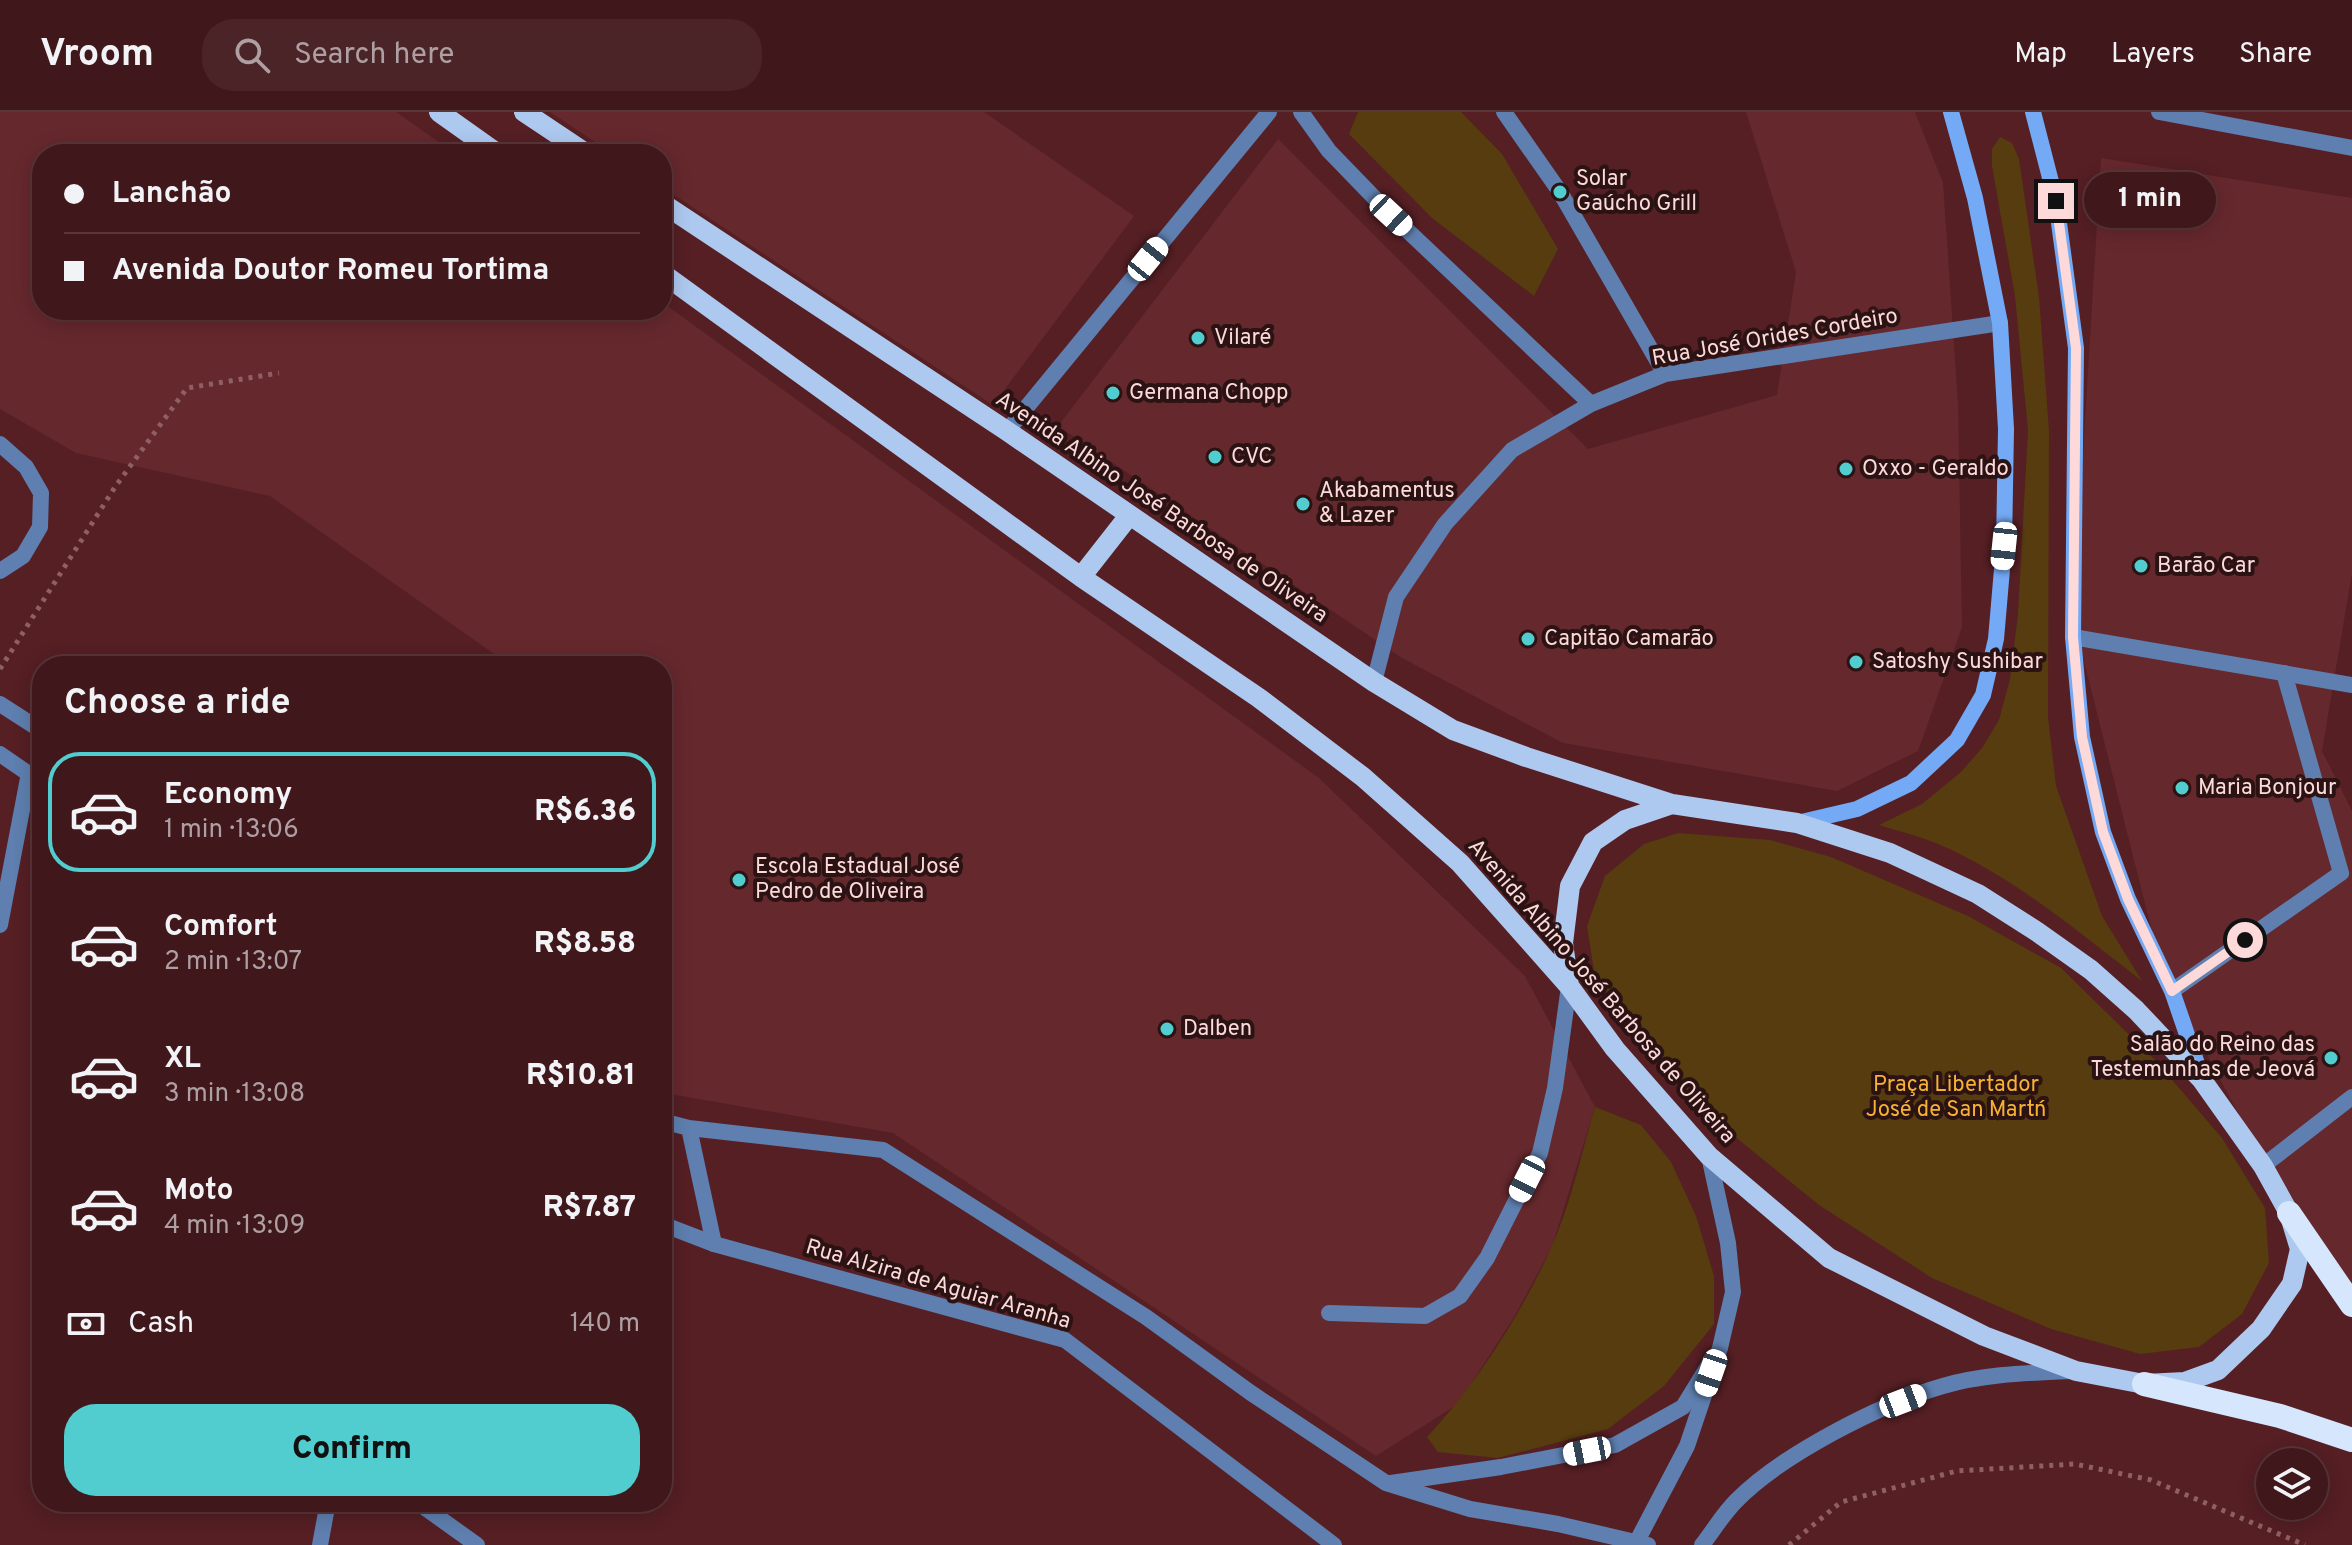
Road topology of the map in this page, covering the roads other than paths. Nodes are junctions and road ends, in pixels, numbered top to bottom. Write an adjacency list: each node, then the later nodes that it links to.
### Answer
1 (439, 112): 9 (main road)
2 (524, 112): 10 (main road)
3 (1269, 112): 17 (street)
4 (1301, 112): 16 (street)
5 (1504, 112): 15 (street)
6 (1951, 112): 14 (main road)
7 (2033, 112): 22 (main road)
8 (2159, 112): 11 (street)
9 (484, 144)
10 (572, 144)
11 (2352, 148)
12 (672, 210): 17 (main road, Avenida Albino José Barbosa de Oliveira)
13 (672, 280): 21 (main road, Avenida Albino José Barbosa de Oliveira)
14 (2000, 323): 15 (street, Rua José Orides Cordeiro); 32 (main road)
15 (1665, 374): 16 (street, Rua José Orides Cordeiro)
16 (1591, 404): 24 (street, Rua José Orides Cordeiro)
17 (1007, 431): 19 (main road, Avenida Albino José Barbosa de Oliveira)
18 (0, 444): 20 (street)
19 (1128, 517): 21 (main road); 24 (main road, Avenida Albino José Barbosa de Oliveira)
20 (0, 571)
21 (1081, 577): 34 (main road, Avenida Albino José Barbosa de Oliveira)
22 (2073, 637): 23 (street); 35 (main road)
23 (2284, 673): 25 (street); 35 (street)
24 (1374, 682): 31 (main road, Avenida Albino José Barbosa de Oliveira)
25 (2352, 685)
26 (0, 704): 27 (street)
27 (32, 725)
28 (0, 754): 29 (street)
29 (32, 776)
30 (32, 791): 33 (street)
31 (1672, 804): 32 (main road, Avenida Albino José Barbosa de Oliveira); 34 (main road)
32 (1797, 823): 36 (main road, Avenida Albino José Barbosa de Oliveira)
33 (0, 925)
34 (1569, 986): 40 (main road, Avenida Albino José Barbosa de Oliveira); 46 (street)
35 (2172, 991): 36 (main road)
36 (2202, 1080): 41 (main road, Avenida Albino José Barbosa de Oliveira)
37 (2352, 1097): 41 (street)
38 (672, 1124): 39 (street)
39 (689, 1128): 44 (street); 51 (street)
40 (1709, 1156): 47 (street); 48 (main road, Avenida Albino José Barbosa de Oliveira)
41 (2263, 1166): 42 (main road, Avenida Albino José Barbosa de Oliveira)
42 (2289, 1213): 45 (highway); 49 (main road, Avenida Albino José Barbosa de Oliveira)
43 (672, 1228): 44 (street, Rua Alzira de Aguiar Aranha)
44 (714, 1244): 57 (street, Rua Alzira de Aguiar Aranha)
45 (2351, 1302)
46 (1329, 1313)
47 (1720, 1348): 51 (street); 54 (street)
48 (2076, 1371): 49 (main road, Avenida Albino José Barbosa de Oliveira); 58 (street)
49 (2144, 1384): 50 (highway)
50 (2352, 1440)
51 (1386, 1483): 54 (street)
52 (326, 1512): 55 (street)
53 (431, 1512): 56 (street)
54 (1640, 1544)
55 (320, 1545)
56 (477, 1545)
57 (1334, 1545)
58 (1702, 1545)

